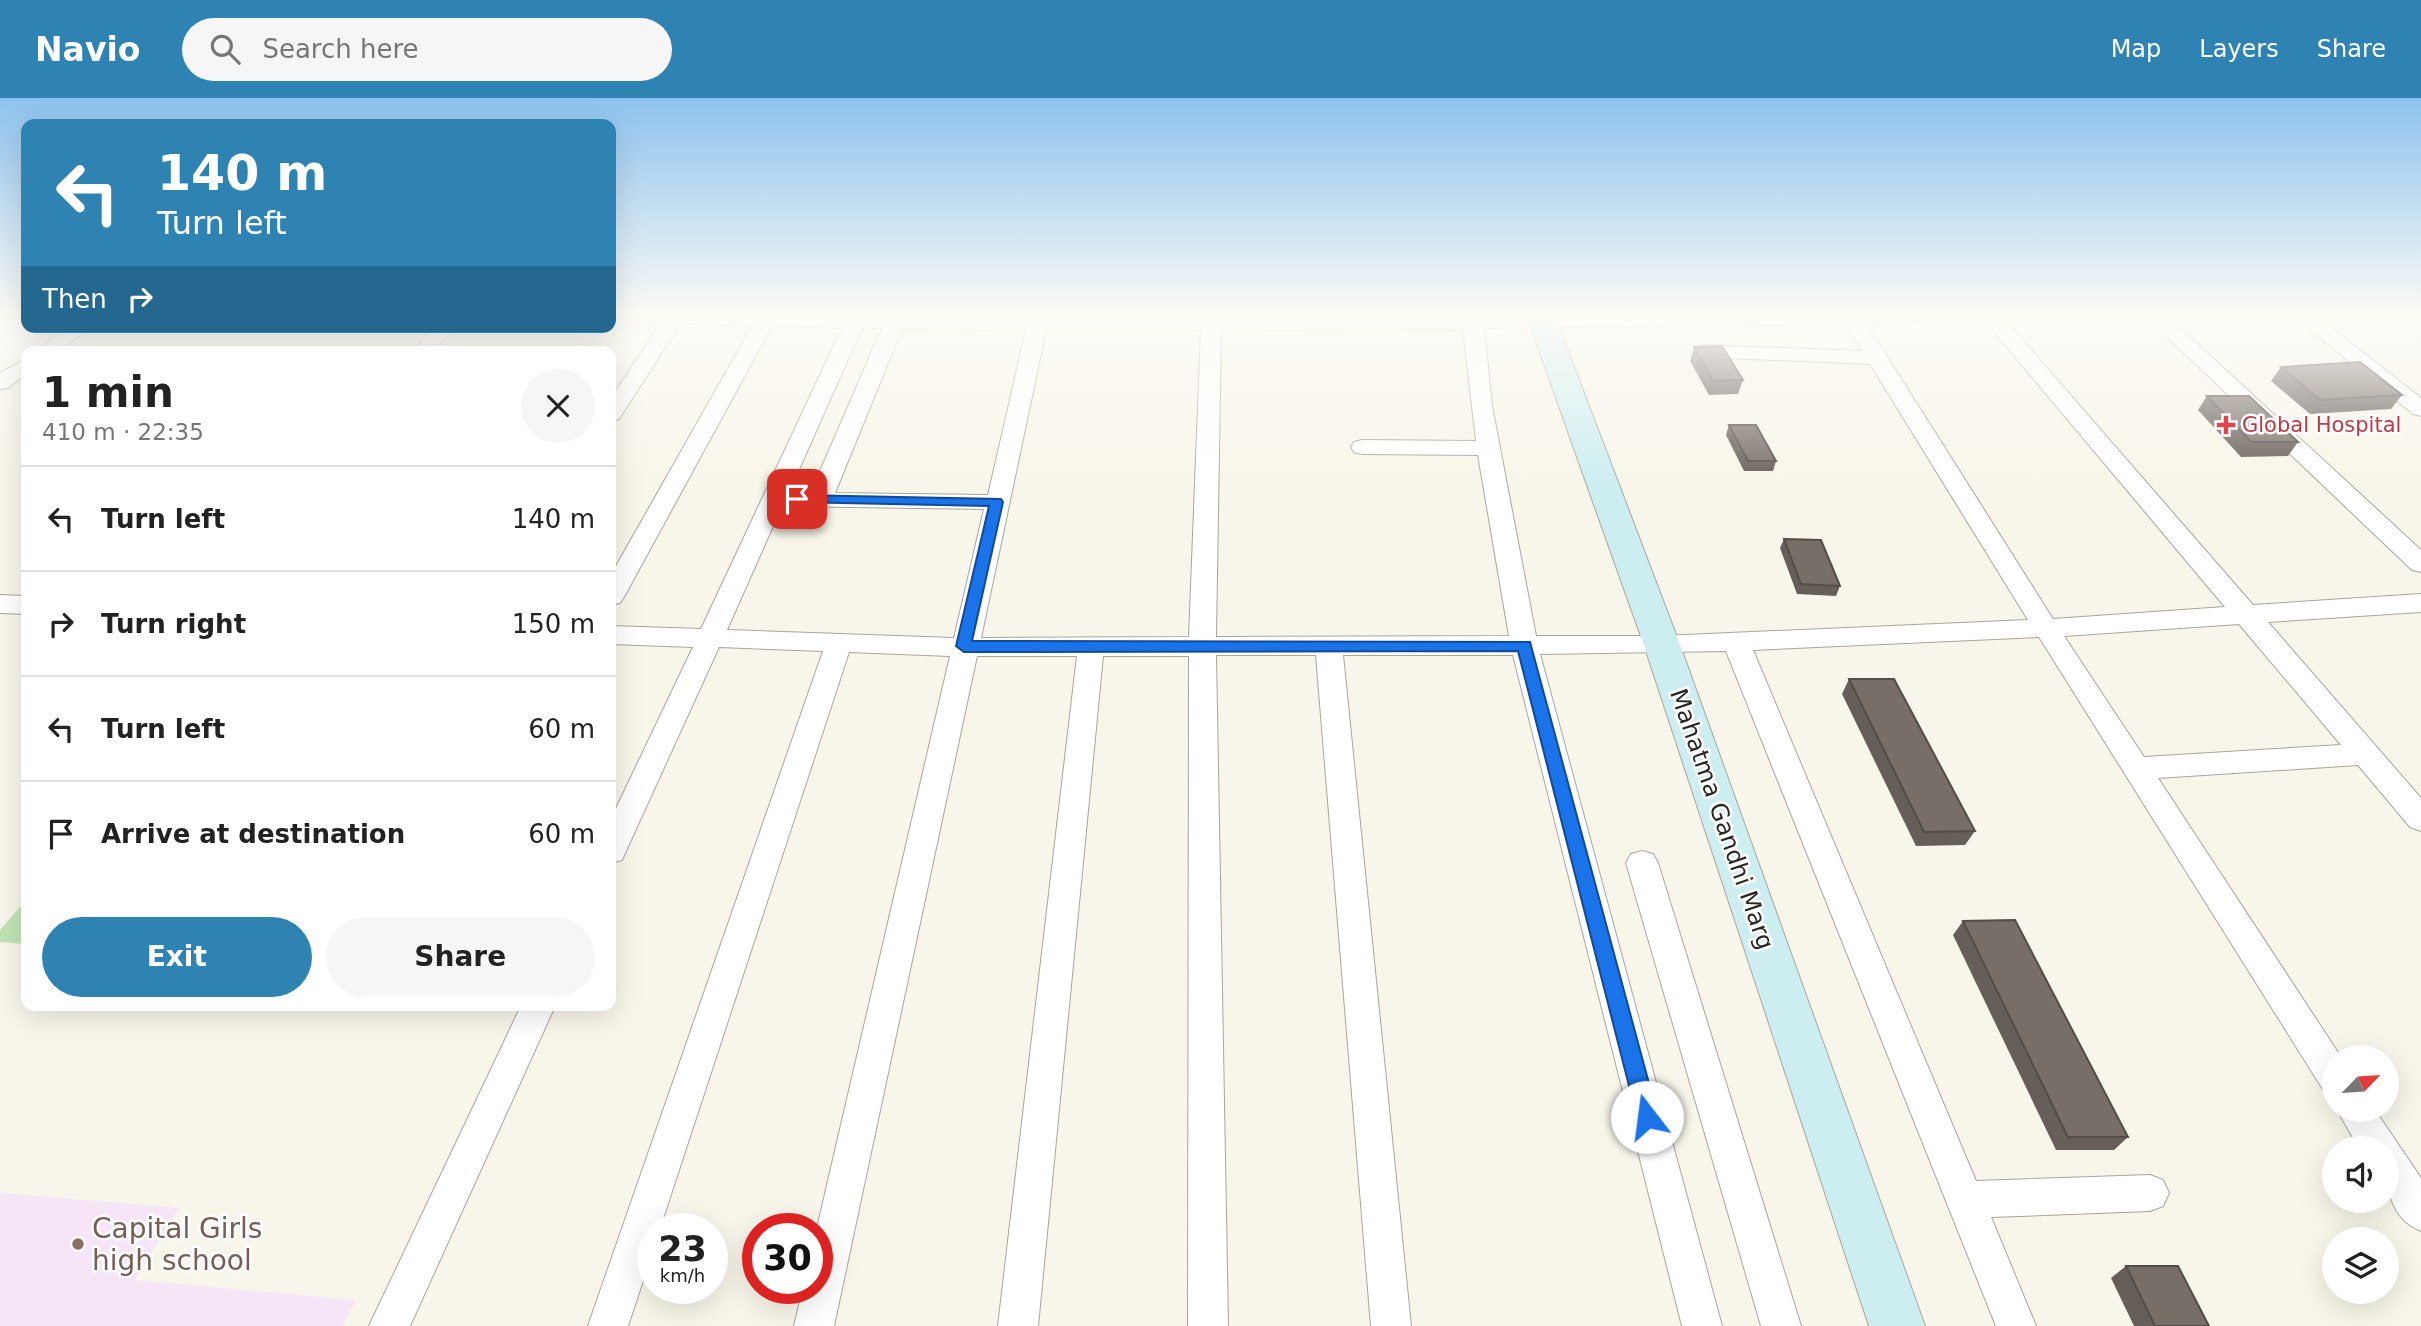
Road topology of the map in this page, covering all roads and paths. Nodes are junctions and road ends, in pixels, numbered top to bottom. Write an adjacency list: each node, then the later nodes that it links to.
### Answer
1 (17, 371): 14 (street)
2 (639, 371): 15 (street)
3 (737, 371): 23 (street)
4 (832, 371): 19 (street)
5 (874, 371): 20 (street)
6 (1027, 371): 21 (street)
7 (1210, 371): 38 (street)
8 (1478, 371): 18 (street)
9 (1565, 371): 34 (main road, Mahatma Gandhi Marg)
10 (1885, 371): 28 (street)
11 (2038, 371): 27 (street)
12 (2214, 371): 22 (street)
13 (2373, 371): 16 (street)
14 (0, 383)
15 (616, 406)
16 (2421, 409)
17 (1362, 447): 18 (street)
18 (1488, 448): 33 (street)
19 (774, 499): 20 (street); 30 (street)
20 (820, 499): 21 (street)
21 (997, 502): 35 (street)
22 (2421, 564)
23 (616, 588)
24 (2421, 603): 27 (street)
25 (0, 604): 26 (street)
26 (21, 605)
27 (2248, 616): 28 (street); 39 (street)
28 (2046, 628): 32 (street); 40 (street)
29 (616, 635): 30 (street)
30 (710, 638): 31 (street); 42 (street)
31 (839, 642): 35 (street); 51 (street)
32 (1736, 642): 34 (street); 48 (street)
33 (1524, 645): 34 (street); 37 (street); 56 (street)
34 (1662, 645): 58 (main road, Mahatma Gandhi Marg)
35 (964, 646): 36 (street); 52 (street)
36 (1091, 646): 38 (street); 53 (street)
37 (1329, 646): 38 (street); 55 (street)
38 (1202, 647): 54 (street)
39 (2366, 754): 40 (street); 41 (street)
40 (2136, 768): 45 (street)
41 (2421, 819)
42 (616, 839)
43 (1642, 863): 57 (street)
44 (536, 1011): 50 (street)
45 (2322, 1058)
46 (2399, 1177): 49 (street)
47 (2151, 1192): 48 (street)
48 (1965, 1200): 59 (street)
49 (2420, 1209)
50 (389, 1326)
51 (608, 1326)
52 (814, 1326)
53 (1017, 1326)
54 (1208, 1326)
55 (1391, 1326)
56 (1702, 1326)
57 (1781, 1326)
58 (1897, 1326)
59 (2016, 1326)

